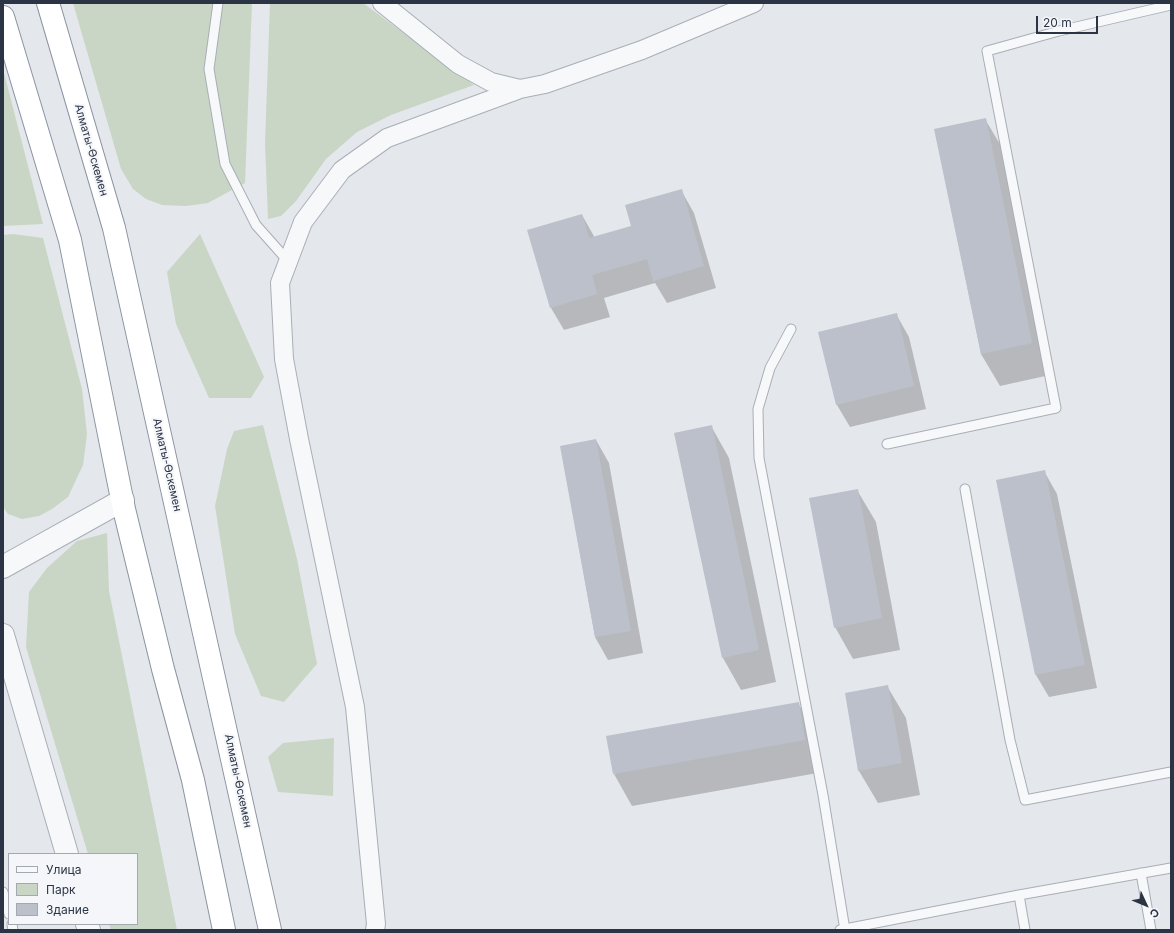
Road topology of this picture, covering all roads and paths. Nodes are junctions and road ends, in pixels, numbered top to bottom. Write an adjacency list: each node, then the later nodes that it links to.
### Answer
1 (48, 3): 23 (highway, Алматы-Өскемен)
2 (218, 3): 8 (lane)
3 (382, 3): 7 (street)
4 (754, 3): 7 (street)
5 (1171, 5): 10 (lane)
6 (3, 17): 12 (highway)
7 (520, 89): 8 (street)
8 (288, 260): 24 (street)
9 (791, 329): 25 (lane)
10 (887, 444)
11 (965, 489): 15 (lane)
12 (123, 500): 13 (street); 22 (highway)
13 (3, 568)
14 (4, 642): 16 (street)
15 (1171, 772)
16 (66, 853)
17 (1171, 868): 18 (lane)
18 (1141, 873): 20 (lane); 27 (lane)
19 (3, 892): 21 (lane)
20 (1019, 895): 25 (lane); 26 (lane)
21 (8, 910)
22 (224, 930)
23 (270, 930)
24 (375, 930)
25 (843, 930)
26 (1025, 930)
27 (1151, 930)

